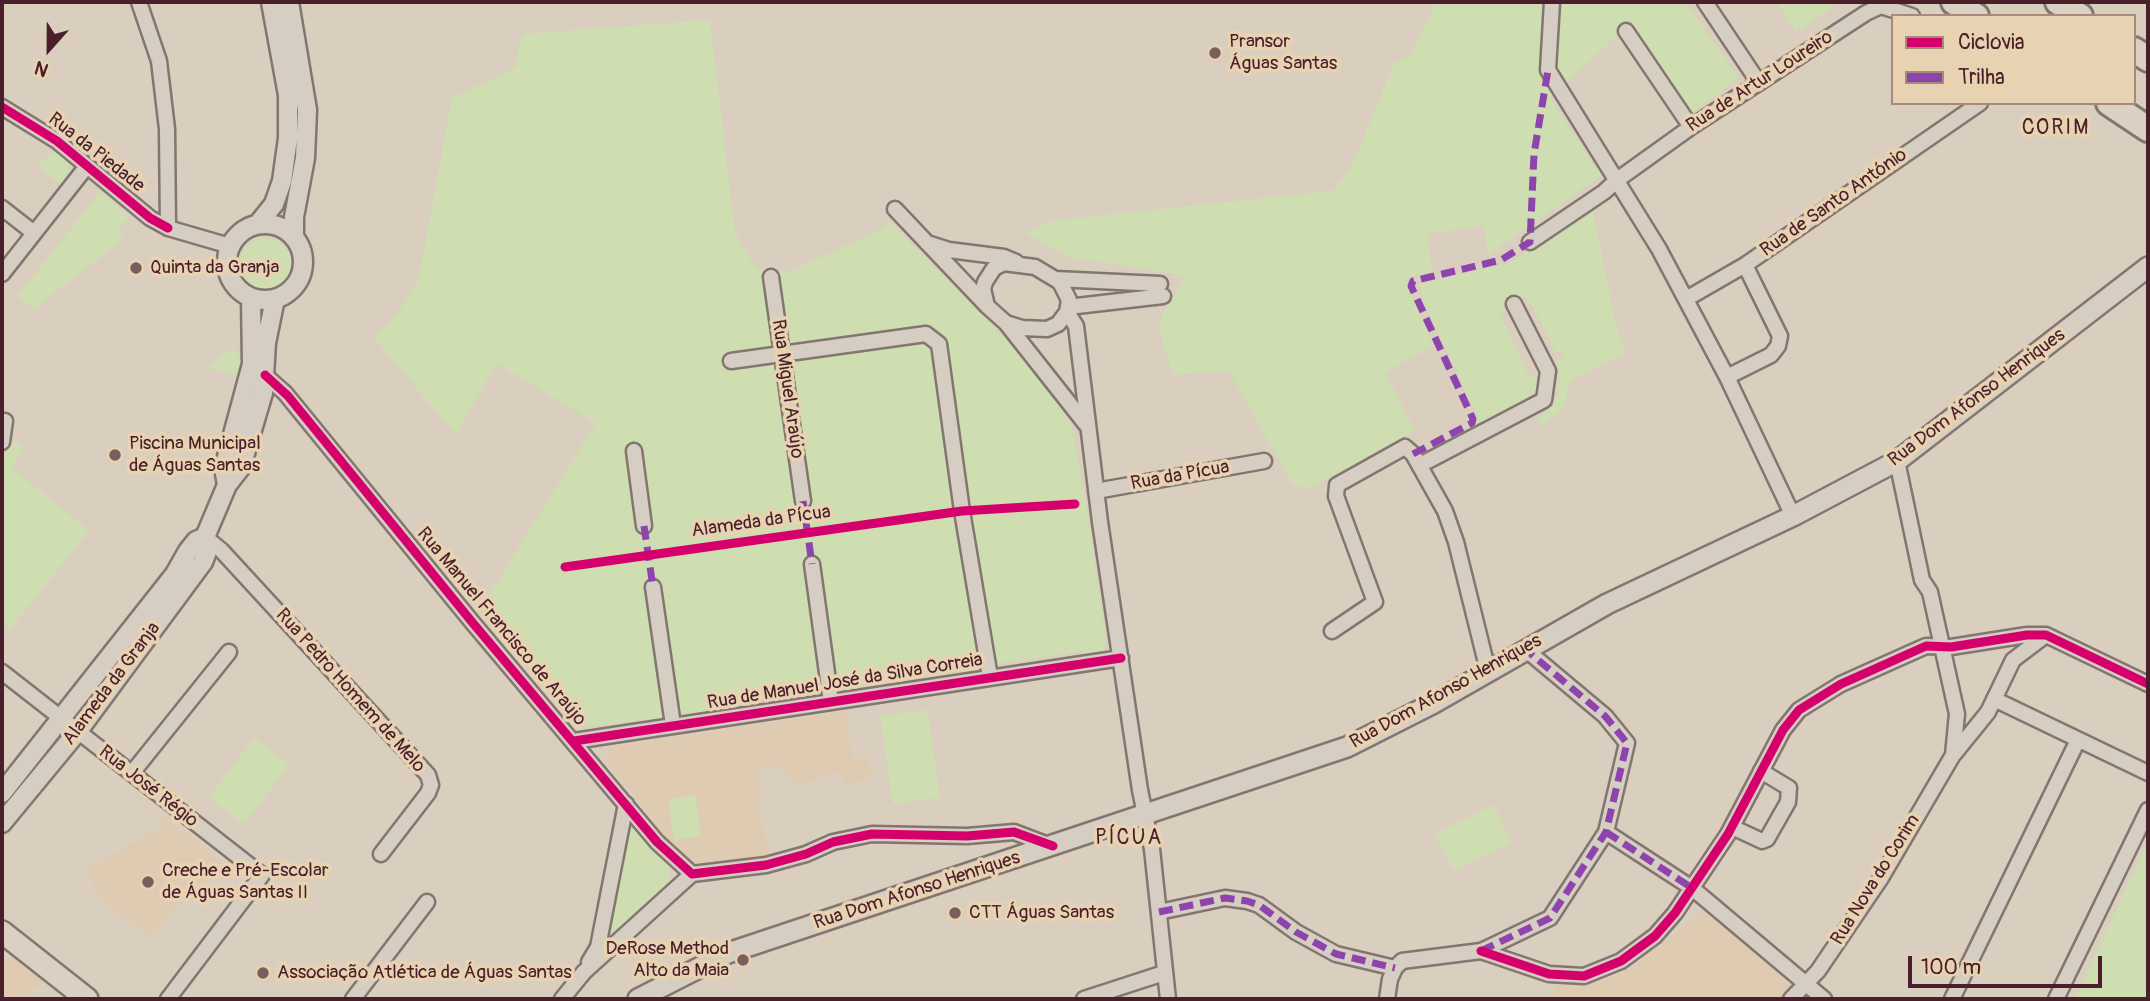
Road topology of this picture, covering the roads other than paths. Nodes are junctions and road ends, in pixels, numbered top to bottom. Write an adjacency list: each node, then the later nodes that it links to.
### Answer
1 (139, 2): 24 (street)
2 (271, 2): 13 (street)
3 (289, 2): 13 (street)
4 (1552, 2): 20 (street)
5 (1705, 2): 12 (street)
6 (1954, 2): 9 (highway)
7 (2058, 2): 10 (highway)
8 (1905, 14): 12 (street, Rua de Artur Loureiro)
9 (1973, 14)
10 (2077, 14)
11 (1626, 30): 17 (street)
12 (1759, 83): 17 (street, Rua de Artur Loureiro)
13 (296, 94): 23 (street); 26 (street)
14 (1977, 105): 31 (street, Rua de Santo António)
15 (2112, 105): 18 (highway)
16 (2, 107): 19 (street, Rua da Piedade)
17 (1691, 127): 20 (street, Rua de Artur Loureiro)
18 (2148, 129)
19 (87, 166): 24 (street, Rua da Piedade); 25 (street)
20 (1617, 180): 27 (street, Rua de Artur Loureiro); 38 (street)
21 (2, 208): 25 (street)
22 (895, 209): 28 (street)
23 (258, 224): 26 (street); 29 (street)
24 (167, 228): 29 (street, Rua da Piedade)
25 (34, 233): 33 (street)
26 (294, 236): 37 (street)
27 (1530, 242)
28 (927, 243): 30 (street); 40 (street)
29 (230, 246): 36 (street)
30 (1017, 263): 35 (street); 40 (street)
31 (1745, 265): 38 (street, Rua de Santo António); 46 (street)
32 (2148, 267): 52 (main road, Rua Dom Afonso Henriques)
33 (2, 274)
34 (771, 277): 43 (street, Rua Miguel Araújo)
35 (1056, 279): 41 (street); 41 (street)
36 (251, 298): 37 (street); 45 (street, Alameda da Granja)
37 (275, 299): 45 (street, Alameda da Granja)
38 (1686, 299): 46 (street)
39 (1514, 304): 53 (street)
40 (987, 306): 42 (street)
41 (1068, 309): 42 (street); 48 (street)
42 (1006, 323): 48 (street)
43 (781, 353): 44 (street); 55 (street, Rua Miguel Araújo); 71 (street)
44 (731, 361)
45 (258, 370): 58 (street, Alameda da Granja); 79 (street, Rua Manuel Francisco de Araújo)
46 (1727, 377): 56 (street)
47 (5, 421): 49 (street)
48 (1089, 428): 54 (street)
49 (2, 442)
50 (634, 451): 57 (street)
51 (1264, 461): 54 (street, Rua da Pícua)
52 (1897, 461): 56 (main road, Rua Dom Afonso Henriques); 64 (street, Rua Nova do Corim)
53 (1420, 465): 61 (street); 69 (street)
54 (1096, 491): 67 (street)
55 (803, 501)
56 (1793, 516): 65 (main road, Rua Dom Afonso Henriques)
57 (644, 526)
58 (205, 537): 75 (street, Alameda da Granja); 77 (street, Alameda da Granja); 92 (street, Rua Pedro Homem de Melo)
59 (812, 564): 74 (street)
60 (653, 587): 76 (street)
61 (1332, 631)
62 (2046, 635): 63 (street); 68 (street, Rua Nova do Corim); 72 (street)
63 (2003, 638): 64 (street); 68 (street)
64 (1944, 647): 80 (street, Rua Nova do Corim); 81 (street)
65 (1525, 649): 69 (main road, Rua Dom Afonso Henriques); 90 (street)
66 (229, 652): 82 (street)
67 (1121, 658): 71 (street, Rua de Manuel José da Silva Correia); 87 (street)
68 (2013, 660): 73 (street, Rua Nova do Corim)
69 (1488, 671): 87 (main road, Rua Dom Afonso Henriques)
70 (2, 672): 75 (street, Rua José Régio)
71 (990, 677): 74 (street, Rua de Manuel José da Silva Correia)
72 (2148, 684)
73 (1994, 699): 78 (street); 80 (street, Rua Nova do Corim)
74 (831, 702): 76 (street, Rua de Manuel José da Silva Correia)
75 (63, 717): 77 (street, Rua José Régio); 84 (street, Alameda da Granja)
76 (673, 725): 79 (street, Rua de Manuel José da Silva Correia)
77 (78, 731): 82 (street, Rua José Régio); 88 (street, Alameda da Granja)
78 (2078, 740): 83 (street); 113 (street)
79 (574, 741): 85 (street, Rua Manuel Francisco de Araújo)
80 (1953, 755): 102 (street, Rua Nova do Corim)
81 (1761, 771): 89 (street); 89 (street)
82 (132, 773): 104 (street, Rua José Régio)
83 (2148, 773)
84 (2, 793)
85 (626, 804): 93 (street, Rua Manuel Francisco de Araújo); 100 (street)
86 (2148, 810): 114 (street)
87 (1144, 814): 91 (main road, Rua Dom Afonso Henriques); 96 (street)
88 (2, 823)
89 (1731, 827): 94 (street)
90 (1606, 832): 94 (street); 98 (street)
91 (1053, 846): 93 (street); 107 (main road, Rua Dom Afonso Henriques)
92 (381, 854)
93 (692, 874): 100 (street)
94 (1692, 888): 98 (street); 102 (street)
95 (427, 902): 105 (street)
96 (1159, 912): 99 (street); 101 (street)
97 (2, 932): 103 (main road)
98 (1481, 951): 99 (street)
99 (1395, 968): 110 (street)
100 (584, 972): 106 (street)
101 (1164, 973): 108 (street); 109 (street)
102 (1808, 984): 111 (street, Rua Nova do Corim); 112 (street)
103 (87, 999)
104 (167, 999)
105 (352, 999)
106 (562, 999)
107 (638, 999)
108 (1084, 999)
109 (1168, 999)
110 (1387, 999)
111 (1791, 999)
112 (1824, 999)
113 (1952, 999)
114 (2056, 999)

